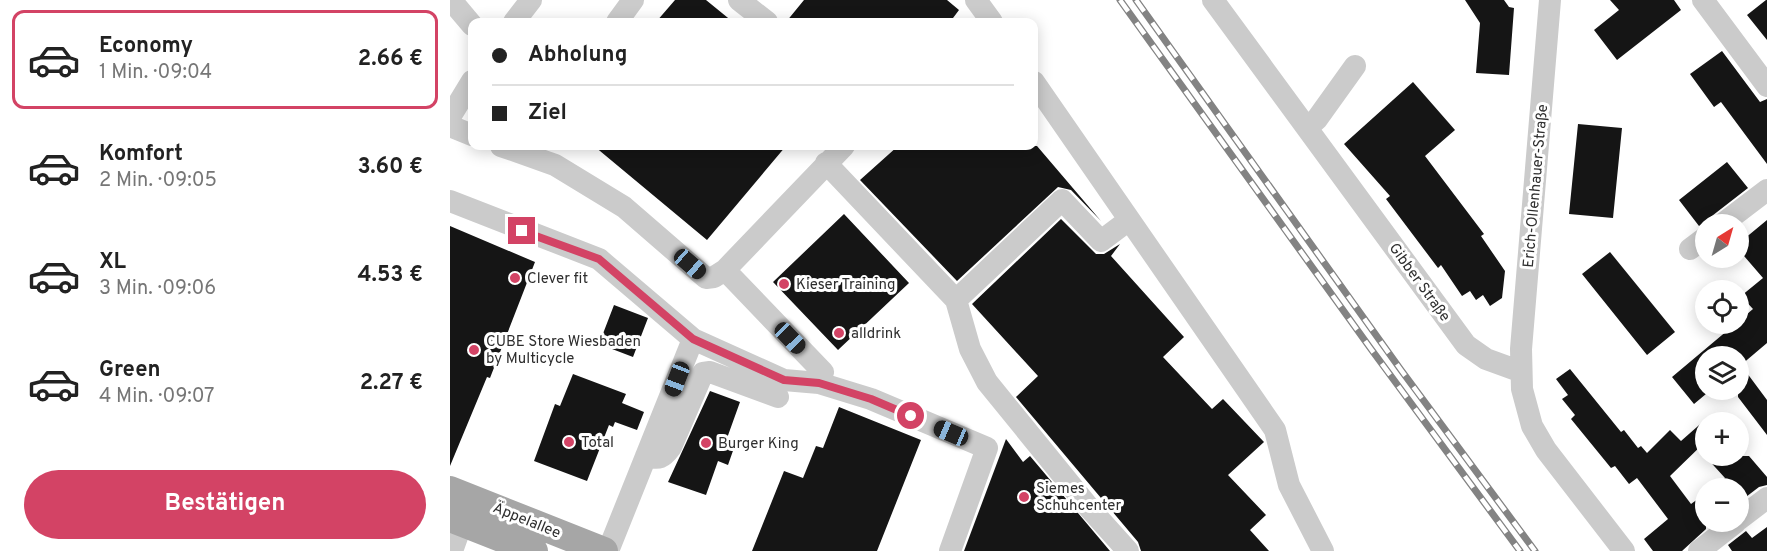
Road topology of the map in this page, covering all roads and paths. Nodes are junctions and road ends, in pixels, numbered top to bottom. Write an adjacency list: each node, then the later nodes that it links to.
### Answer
1 (451, 0): 13 (street)
2 (531, 0): 9 (street)
3 (633, 0): 10 (street)
4 (739, 0): 11 (street)
5 (976, 0): 12 (street)
6 (1213, 0): 20 (street, Gibber Straße)
7 (1550, 0): 32 (street, Erich-Ollenhauer-Straße)
8 (1703, 0): 15 (street)
9 (517, 18)
10 (620, 18)
11 (762, 18)
12 (989, 18)
13 (468, 20)
14 (1355, 66): 20 (street)
15 (1767, 86)
16 (468, 88): 18 (street)
17 (1038, 88): 28 (street)
18 (450, 117)
19 (450, 126): 21 (street)
20 (1307, 128): 32 (street, Gibber Straße)
21 (468, 133)
22 (840, 150): 24 (street)
23 (538, 152): 29 (street)
24 (826, 163): 29 (street); 30 (street)
25 (1767, 190): 27 (street)
26 (450, 201): 31 (street)
27 (1735, 214)
28 (1130, 220): 30 (street); 48 (street)
29 (725, 270): 33 (street)
30 (956, 300): 47 (street)
31 (693, 339): 33 (street); 35 (street)
32 (1519, 371): 49 (street)
33 (819, 383): 46 (street)
34 (778, 397): 35 (street)
35 (646, 456): 45 (street)
36 (450, 490): 38 (main road, Äppelallee)
37 (1767, 498): 39 (street)
38 (490, 505): 40 (street); 42 (street); 45 (main road, Äppelallee)
39 (1749, 512)
40 (456, 521): 42 (main road, Äppelallee); 43 (street)
41 (1723, 532): 50 (street)
42 (492, 543): 44 (main road, Äppelallee)
43 (452, 551)
44 (534, 551)
45 (606, 551)
46 (950, 551)
47 (1128, 551)
48 (1323, 551)
49 (1624, 551)
50 (1699, 551)

